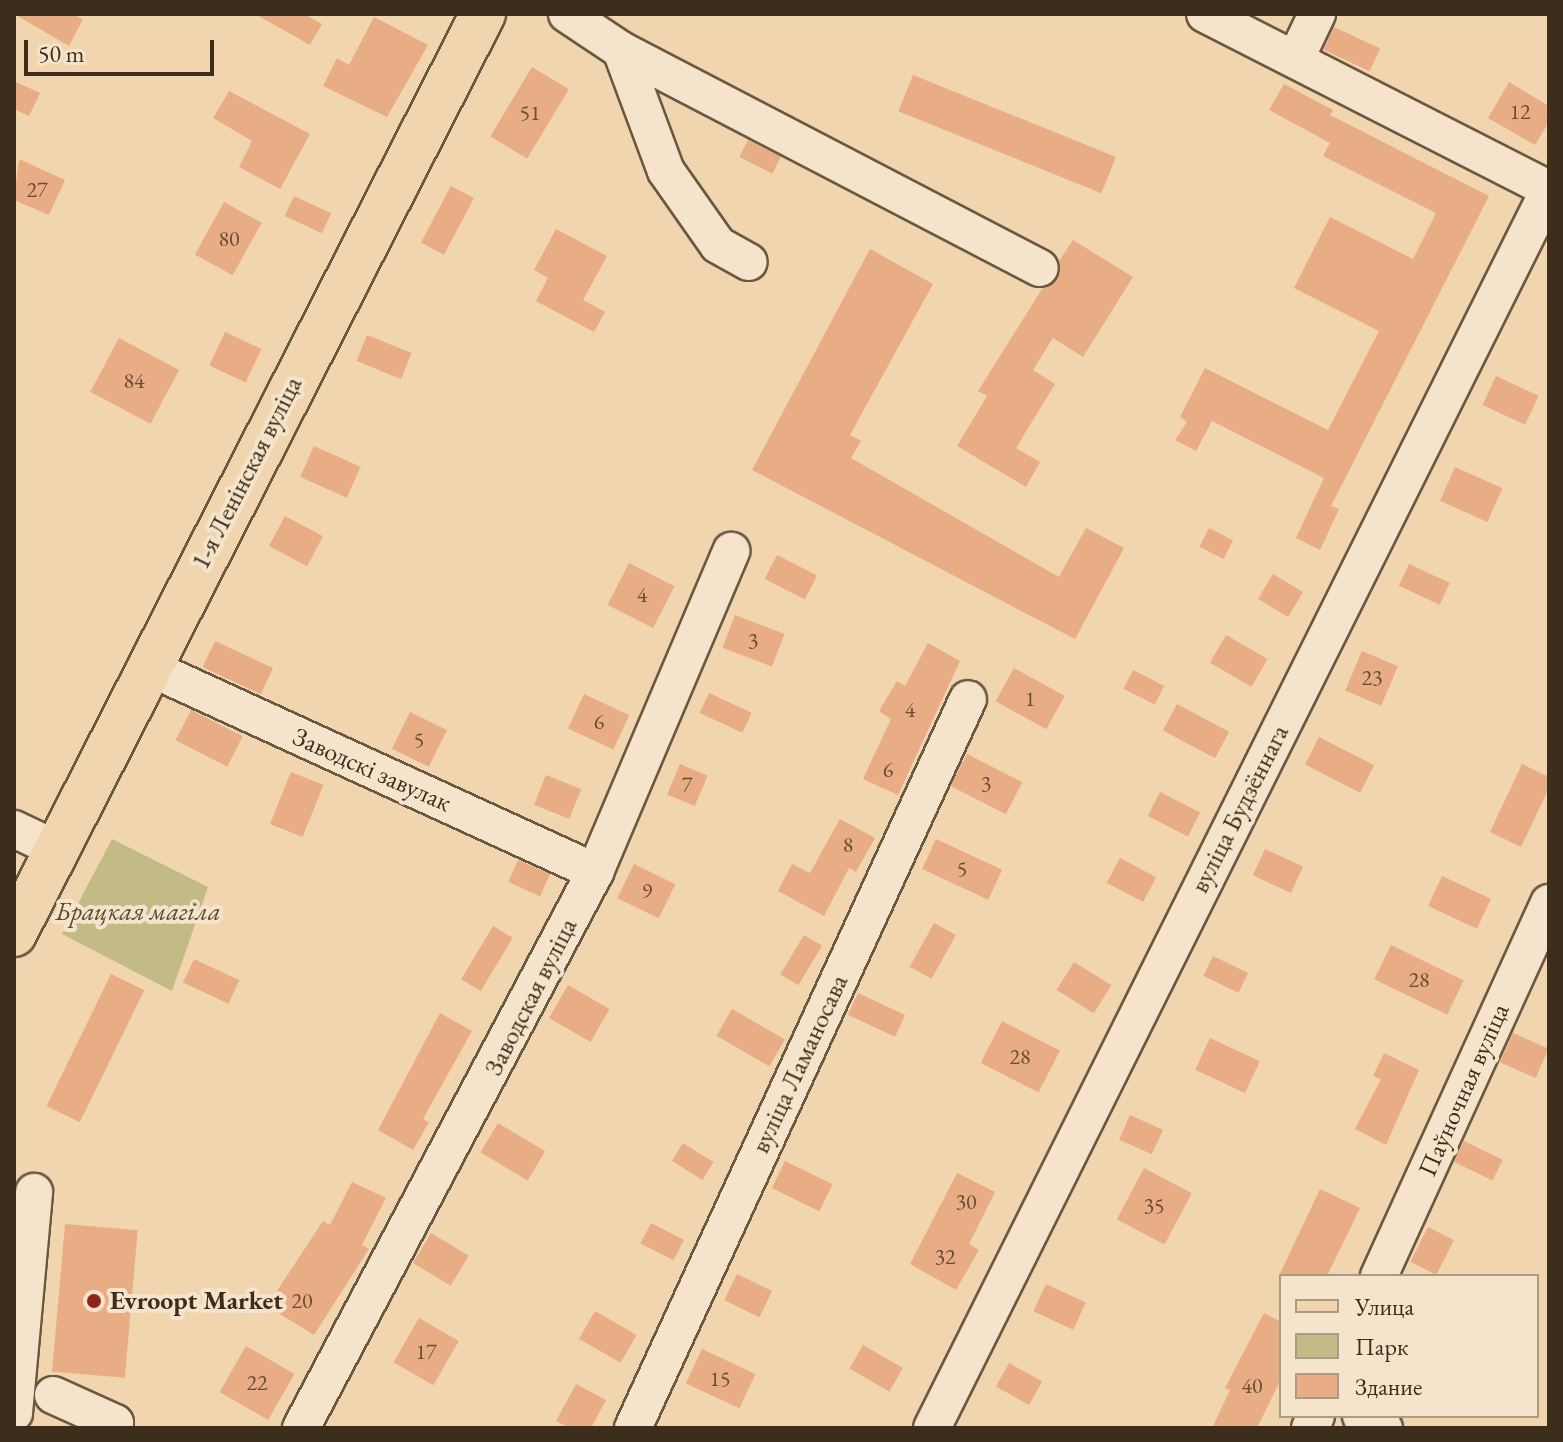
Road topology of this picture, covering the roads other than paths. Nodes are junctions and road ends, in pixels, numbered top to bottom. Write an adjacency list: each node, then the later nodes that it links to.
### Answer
1 (483, 14): 11 (main road, 1-я Ленінская вуліца)
2 (567, 14): 5 (street)
3 (1205, 14): 6 (street)
4 (1317, 14): 6 (street)
5 (621, 50): 8 (street); 9 (street)
6 (1296, 58): 7 (street)
7 (1549, 190): 26 (street, вуліца Будзённага)
8 (749, 262)
9 (1040, 268)
10 (731, 551): 15 (street, Заводская вуліца)
11 (148, 667): 14 (main road, 1-я Ленінская вуліца); 15 (street, Заводскі завулак)
12 (968, 699): 25 (street, вуліца Ламаносава)
13 (14, 829): 14 (street)
14 (56, 849): 17 (main road, 1-я Ленінская вуліца)
15 (595, 872): 24 (street, Заводская вуліца)
16 (1549, 903): 19 (street, Паўночная вуліца)
17 (14, 934)
18 (34, 1192): 21 (street)
19 (1380, 1274)
20 (53, 1395): 23 (street)
21 (14, 1413)
22 (1365, 1418): 27 (street)
23 (114, 1428)
24 (301, 1428)
25 (633, 1428)
26 (932, 1428)
27 (1384, 1428)

